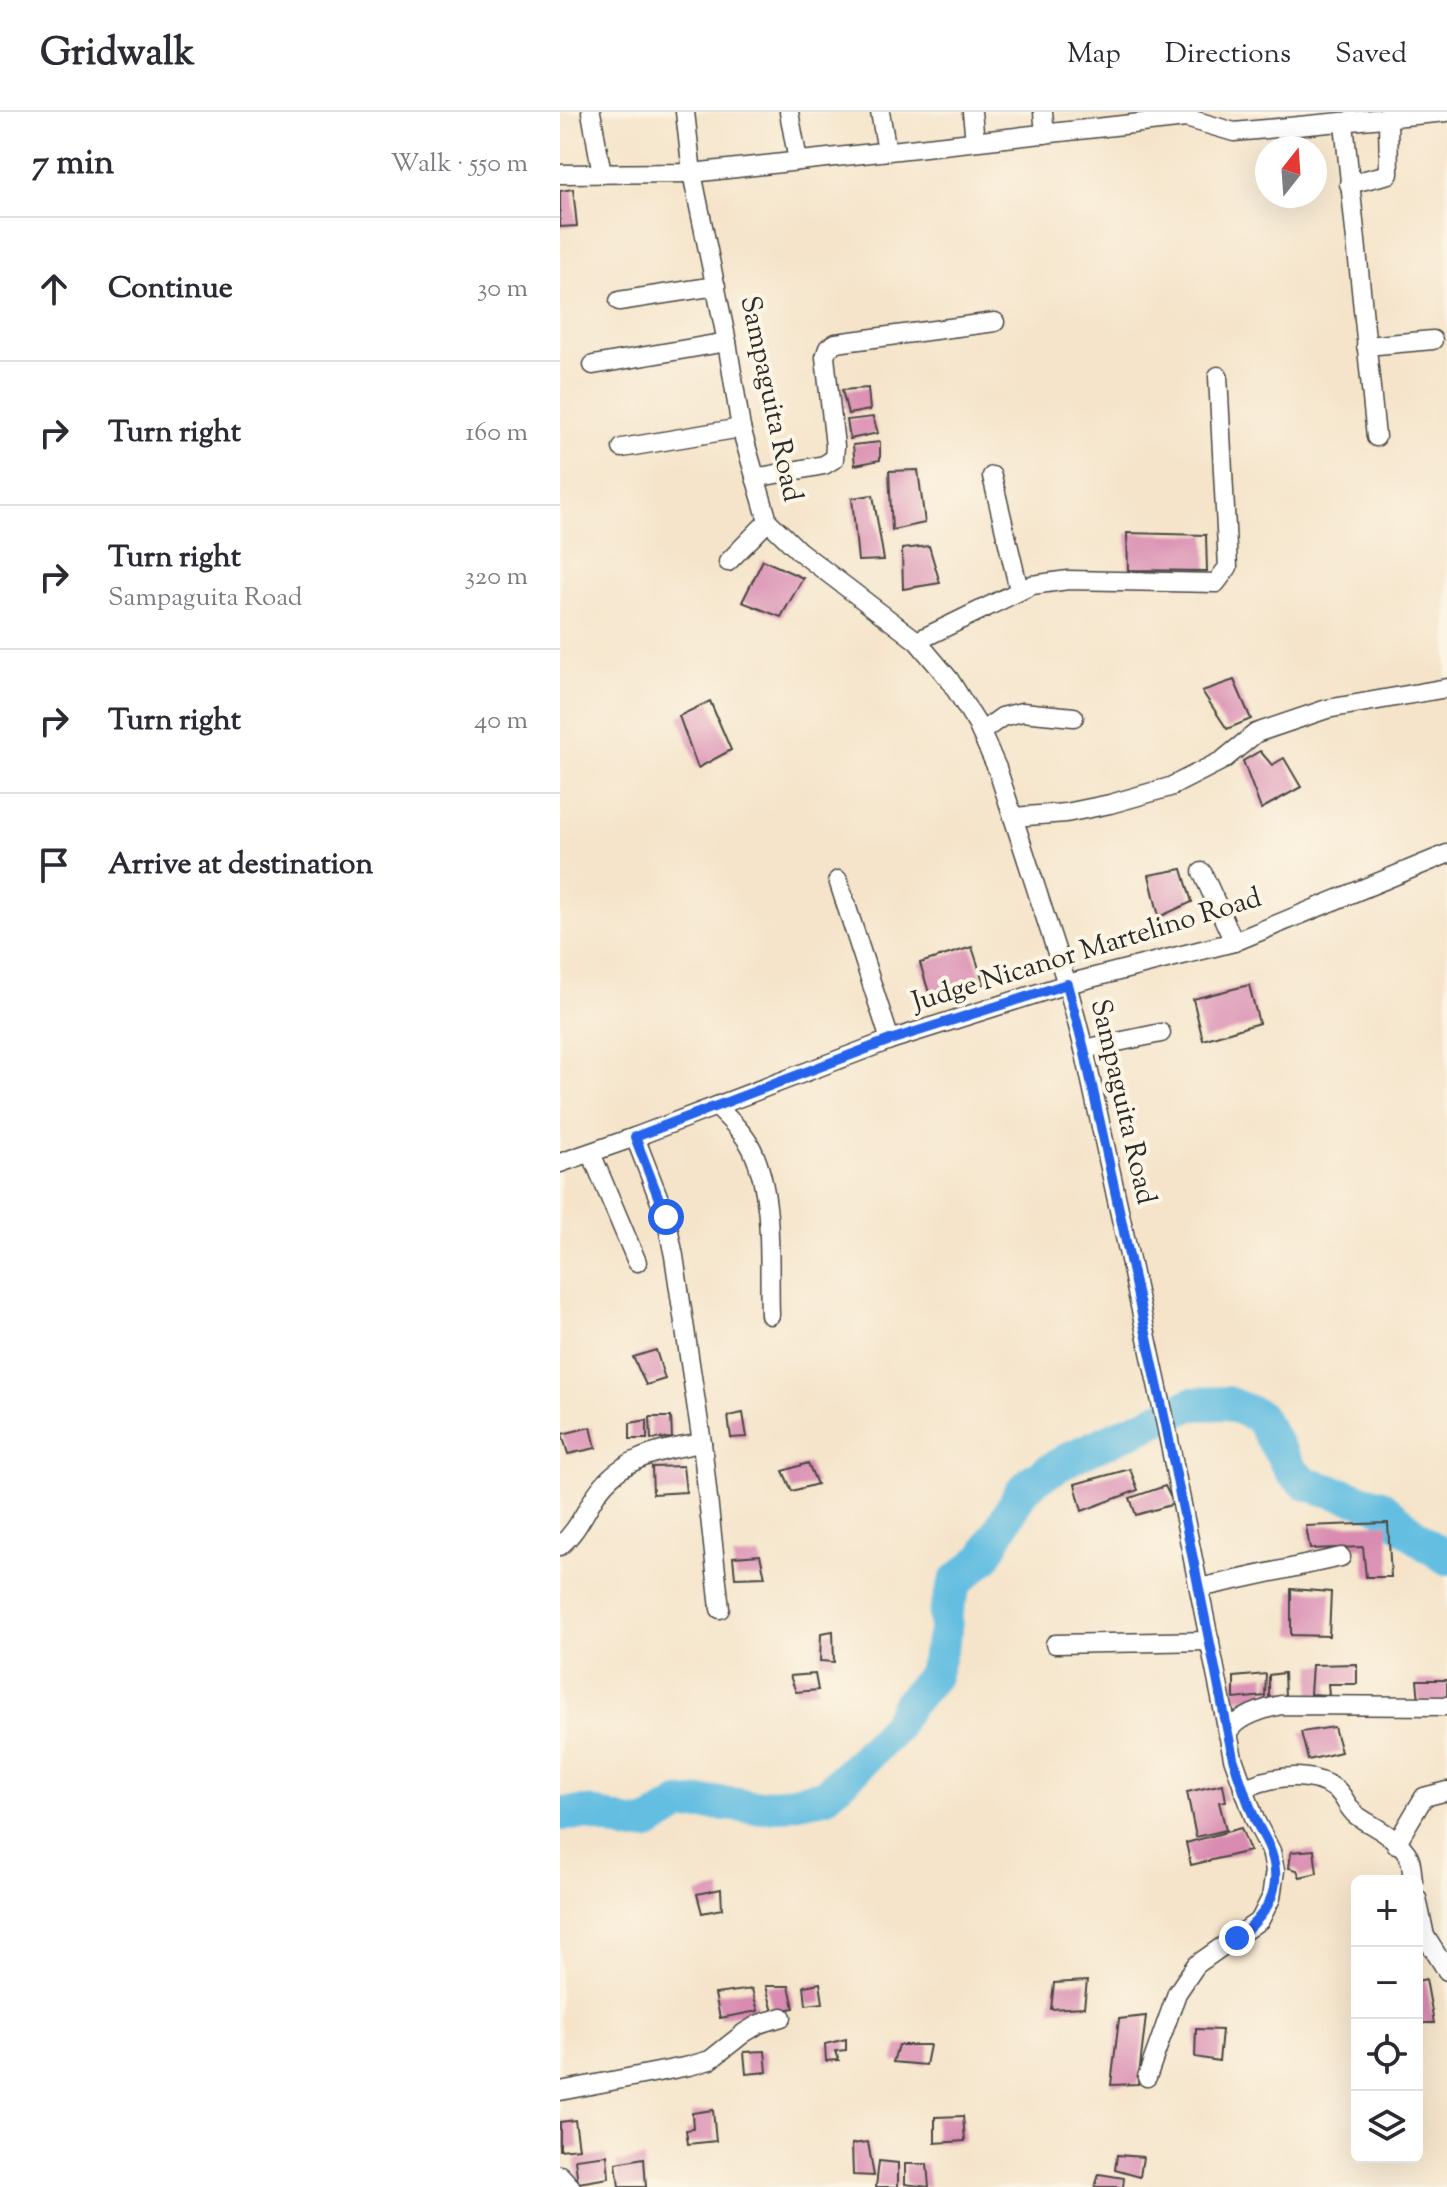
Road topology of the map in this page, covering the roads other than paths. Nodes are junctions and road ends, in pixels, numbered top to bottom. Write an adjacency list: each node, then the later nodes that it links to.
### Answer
1 (591, 112): 19 (street)
2 (685, 112): 17 (street, Sampaguita Road)
3 (789, 112): 16 (street)
4 (880, 112): 15 (street)
5 (972, 112): 14 (street)
6 (1043, 112): 13 (street)
7 (1447, 112): 10 (street)
8 (1186, 115): 9 (street); 11 (street)
9 (1116, 119): 13 (street)
10 (1388, 119): 12 (street); 20 (street)
11 (1284, 120): 12 (street)
12 (1333, 120): 20 (street)
13 (1045, 134): 14 (street)
14 (975, 141): 15 (street)
15 (887, 151): 16 (street)
16 (798, 161): 17 (street)
17 (692, 173): 19 (street); 21 (street, Sampaguita Road)
18 (560, 174): 19 (street)
19 (602, 174)
20 (1349, 184): 26 (street)
21 (716, 286): 22 (street); 25 (street, Sampaguita Road)
22 (619, 301)
23 (995, 322): 33 (street)
24 (1433, 340): 26 (street)
25 (727, 342): 27 (street); 29 (street, Sampaguita Road)
26 (1366, 346): 30 (street)
27 (593, 365)
28 (1218, 376): 36 (street)
29 (741, 428): 31 (street); 33 (street, Sampaguita Road)
30 (1376, 437)
31 (622, 448)
32 (992, 476): 36 (street)
33 (755, 478): 34 (street, Sampaguita Road)
34 (768, 521): 35 (street); 37 (street, Sampaguita Road)
35 (728, 562)
36 (1019, 590): 37 (street)
37 (917, 641): 40 (street, Sampaguita Road)
38 (1447, 688): 41 (street)
39 (1074, 717): 40 (street)
40 (981, 732): 41 (street, Sampaguita Road)
41 (1013, 817): 46 (street, Sampaguita Road)
42 (1447, 854): 45 (street, Judge Nicanor Martelino Road)
43 (1202, 872): 45 (street)
44 (838, 880): 48 (street)
45 (1234, 942): 46 (street, Judge Nicanor Martelino Road)
46 (1067, 984): 48 (street, Judge Nicanor Martelino Road); 49 (street, Sampaguita Road)
47 (1161, 1033): 49 (street)
48 (890, 1040): 50 (street, Judge Nicanor Martelino Road)
49 (1084, 1049): 59 (street, Sampaguita Road)
50 (717, 1107): 51 (street, Judge Nicanor Martelino Road); 55 (street)
51 (635, 1137): 52 (street, Judge Nicanor Martelino Road); 56 (street)
52 (591, 1153): 53 (street, Judge Nicanor Martelino Road); 54 (street)
53 (560, 1163)
54 (637, 1262)
55 (770, 1315)
56 (702, 1443): 57 (street); 60 (street)
57 (560, 1546)
58 (1341, 1557): 59 (street)
59 (1199, 1588): 61 (street, Sampaguita Road)
60 (720, 1609)
61 (1210, 1641): 62 (street); 64 (street, Sampaguita Road)
62 (1055, 1644)
63 (1447, 1706): 64 (street)
64 (1228, 1734): 65 (street, Sampaguita Road)
65 (1243, 1789): 67 (street); 72 (street, Sampaguita Road)
66 (1447, 1791): 67 (street)
67 (1396, 1844): 68 (street)
68 (1412, 1875)
69 (1423, 1926): 70 (street)
70 (1447, 1971)
71 (782, 2017): 73 (street)
72 (1147, 2077)
73 (560, 2091)
74 (560, 2175): 75 (street)
75 (571, 2187)

